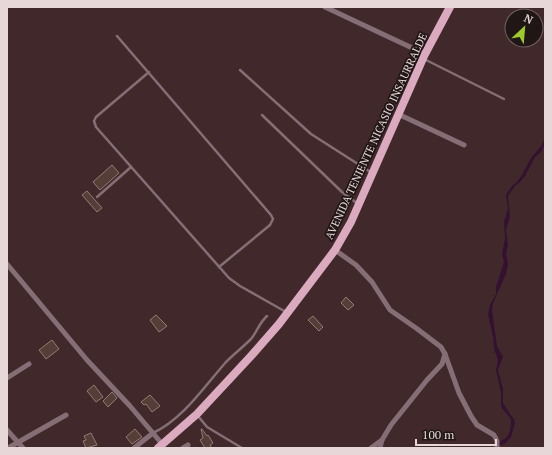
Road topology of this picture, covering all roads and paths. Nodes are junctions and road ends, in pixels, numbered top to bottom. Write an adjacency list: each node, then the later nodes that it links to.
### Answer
1 (325, 7): 4 (street)
2 (449, 7): 4 (main road, AVENIDA TENIENTE NICASIO INSAURRALDE)
3 (117, 36): 6 (lane)
4 (424, 56): 7 (lane); 8 (main road, AVENIDA TENIENTE NICASIO INSAURRALDE)
5 (240, 70): 12 (lane)
6 (149, 72): 11 (lane); 17 (lane)
7 (504, 99)
8 (398, 114): 10 (street); 12 (main road, AVENIDA TENIENTE NICASIO INSAURRALDE)
9 (262, 115): 14 (lane)
10 (464, 145)
11 (131, 167): 13 (lane); 17 (lane)
12 (372, 173): 14 (main road, AVENIDA TENIENTE NICASIO INSAURRALDE)
13 (97, 197)
14 (358, 204): 15 (main road, AVENIDA TENIENTE NICASIO INSAURRALDE)
15 (335, 250): 18 (main road, AVENIDA TENIENTE NICASIO INSAURRALDE); 20 (street)
16 (7, 264): 26 (street)
17 (219, 267): 18 (lane)
18 (287, 313): 23 (main road, AVENIDA TENIENTE NICASIO INSAURRALDE)
19 (267, 316): 26 (lane)
20 (445, 354): 27 (street); 36 (street)
21 (29, 364): 22 (street)
22 (7, 378)
23 (197, 414): 29 (main road, AVENIDA TENIENTE NICASIO INSAURRALDE); 33 (lane)
24 (66, 415): 28 (street)
25 (7, 430): 28 (street)
26 (153, 433): 29 (street); 32 (street)
27 (382, 440): 34 (street); 35 (street)
28 (18, 443): 30 (street); 31 (street)
29 (160, 446)
30 (8, 448)
31 (23, 448)
32 (134, 448)
33 (242, 448)
34 (371, 448)
35 (380, 448)
36 (497, 448)

